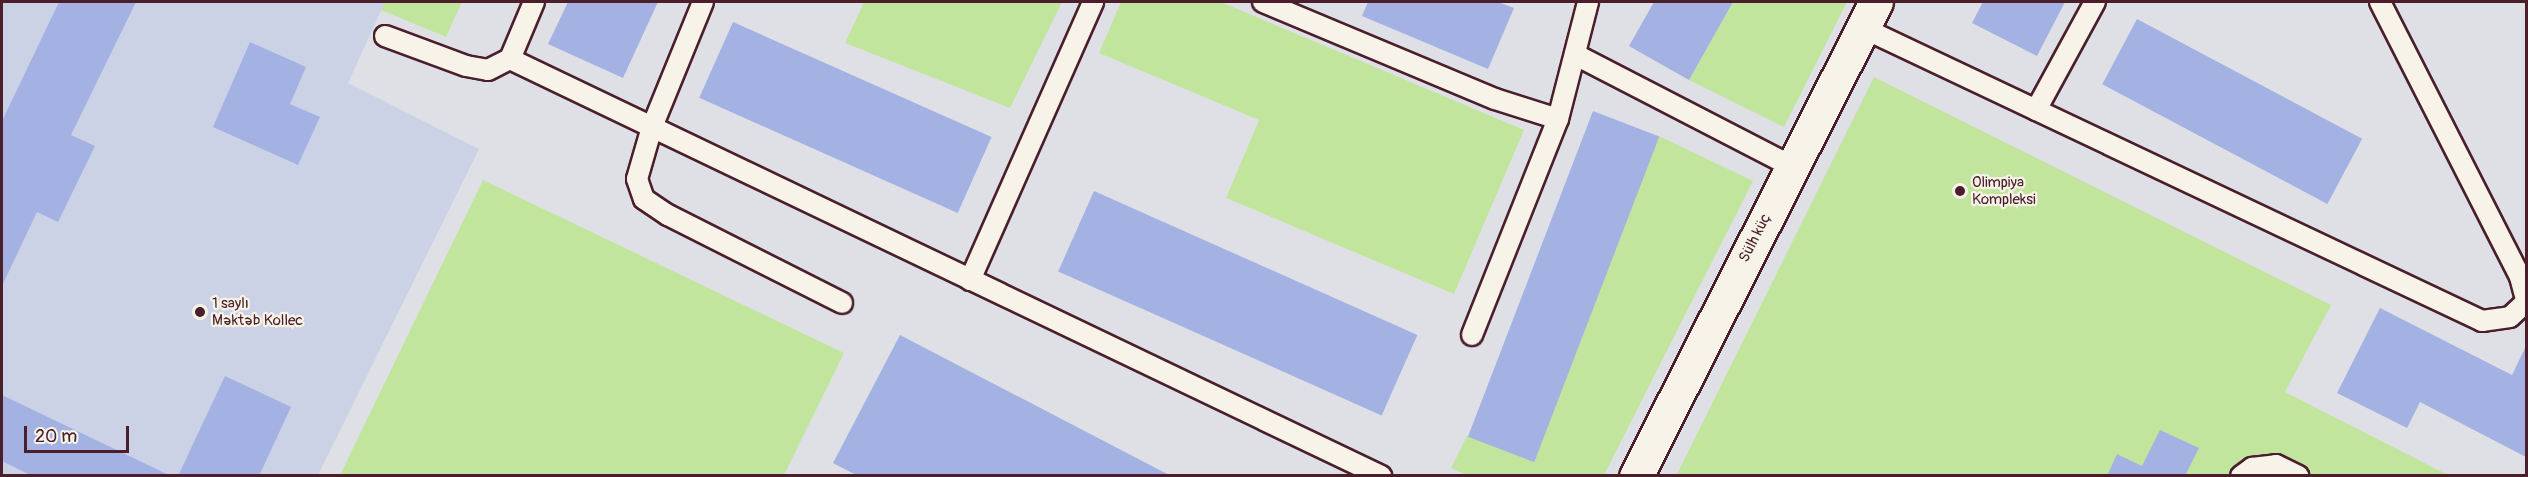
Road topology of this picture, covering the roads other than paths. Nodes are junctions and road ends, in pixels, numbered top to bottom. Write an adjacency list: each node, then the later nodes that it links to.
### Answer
1 (534, 2): 11 (lane)
2 (703, 2): 14 (lane)
3 (1093, 2): 16 (lane)
4 (1263, 2): 13 (lane)
5 (1588, 2): 10 (lane)
6 (2095, 2): 12 (lane)
7 (2380, 2): 17 (lane)
8 (1869, 15): 12 (lane); 15 (street, Sülh küç)
9 (385, 36): 11 (lane)
10 (1576, 55): 13 (lane); 15 (lane)
11 (510, 59): 14 (lane)
12 (2036, 110): 17 (lane)
13 (1558, 119): 19 (lane)
14 (652, 127): 16 (lane); 18 (lane)
15 (1791, 166): 21 (street, Sülh küç)
16 (970, 280): 20 (lane)
17 (2526, 300)
18 (842, 303)
19 (1472, 335)
20 (1382, 476)
21 (1636, 476)
22 (2241, 476): 23 (lane)
23 (2299, 476)

